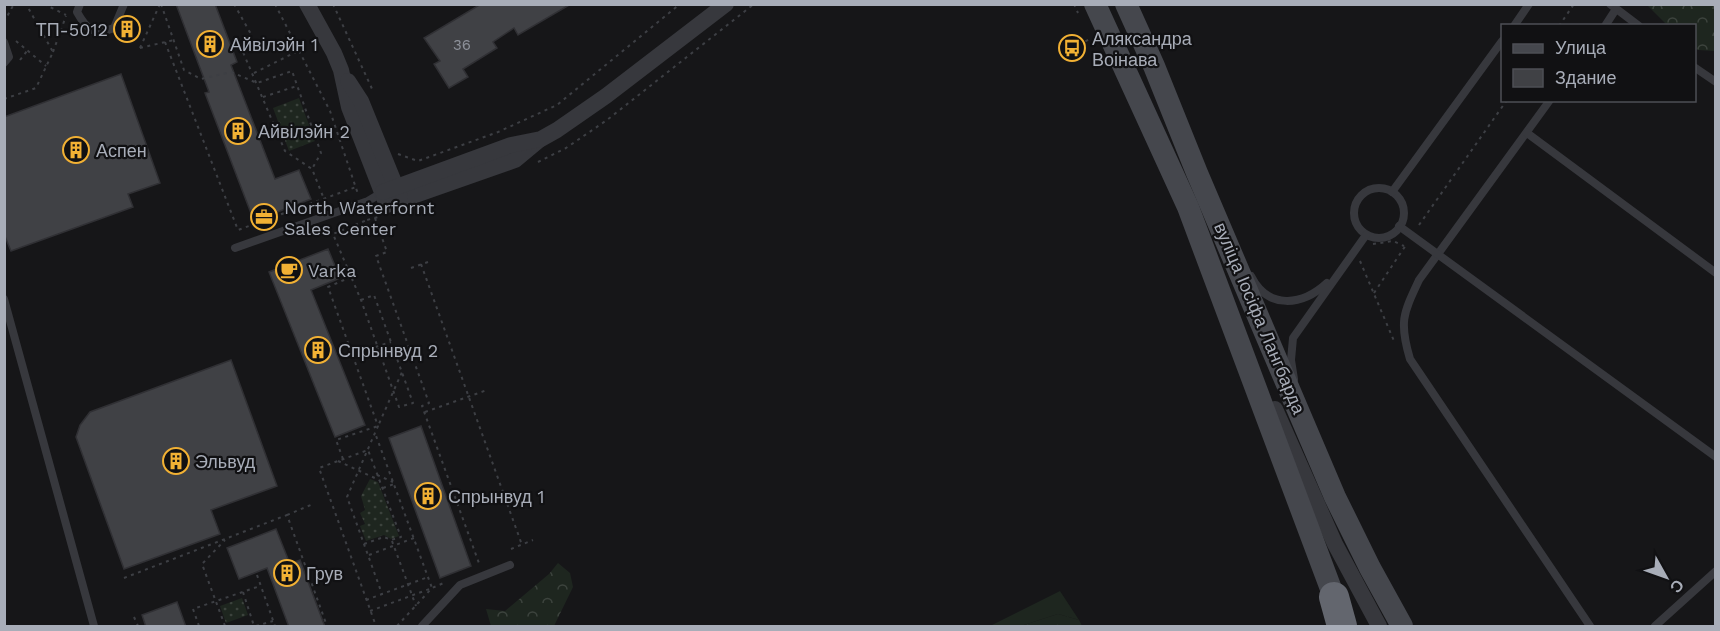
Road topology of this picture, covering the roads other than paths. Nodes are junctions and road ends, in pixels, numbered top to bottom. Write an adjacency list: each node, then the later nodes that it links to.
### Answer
1 (80, 4): 2 (lane)
2 (124, 4)
3 (307, 4): 20 (street)
4 (726, 4): 20 (street)
5 (1126, 4): 23 (main road, вуліца Іосіфа Лангбарда)
6 (1529, 4): 9 (lane)
7 (1613, 7): 10 (lane); 11 (lane)
8 (1089, 13): 21 (main road, вуліца Іосіфа Лангбарда)
9 (1515, 24)
10 (1606, 24)
11 (1636, 24)
12 (4, 42): 14 (lane)
13 (1501, 44): 19 (lane)
14 (4, 63)
15 (1696, 68): 16 (lane)
16 (1716, 82)
17 (1549, 102): 18 (lane)
18 (1527, 133): 26 (lane); 28 (lane)
19 (1392, 192): 22 (lane); 24 (lane)
20 (387, 197): 25 (lane)
21 (1188, 207): 34 (main road, вуліца Іосіфа Лангбарда); 38 (street)
22 (1399, 226): 24 (lane); 26 (lane)
23 (1223, 231): 27 (lane); 30 (main road, вуліца Іосіфа Лангбарда)
24 (1366, 235): 27 (lane)
25 (235, 248)
26 (1439, 254): 31 (lane); 40 (lane)
27 (1340, 270): 30 (lane)
28 (1716, 273)
29 (4, 299): 35 (lane)
30 (1314, 445): 39 (main road, вуліца Іосіфа Лангбарда)
31 (1716, 457)
32 (510, 565): 36 (lane)
33 (1716, 571): 41 (lane)
34 (1334, 597): 37 (highway)
35 (94, 627)
36 (422, 627)
37 (1342, 627)
38 (1379, 627)
39 (1402, 627)
40 (1590, 627)
41 (1655, 627)

